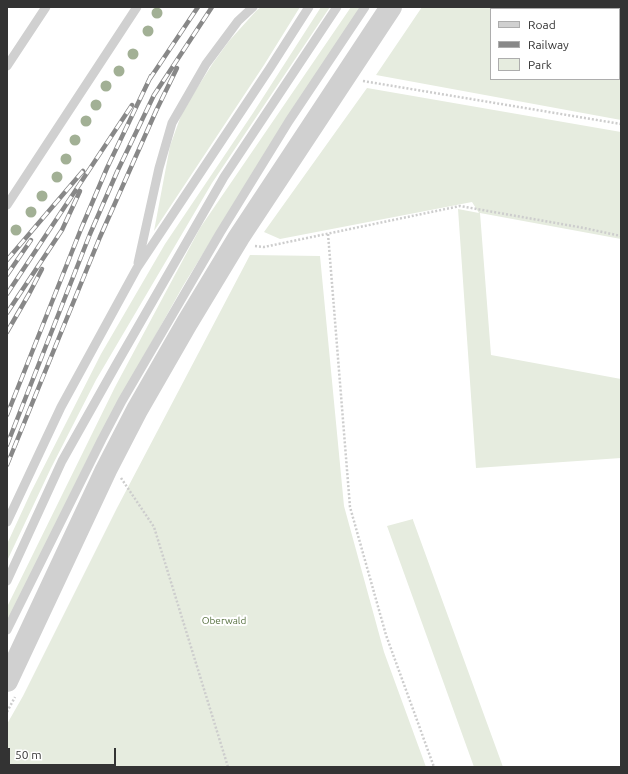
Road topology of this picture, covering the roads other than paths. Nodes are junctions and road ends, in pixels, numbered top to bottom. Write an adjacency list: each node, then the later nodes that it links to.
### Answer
1 (46, 7): 8 (lane)
2 (137, 7): 9 (lane)
3 (253, 7): 10 (lane)
4 (309, 7): 10 (lane)
5 (337, 7): 12 (lane)
6 (366, 7): 13 (lane)
7 (391, 7): 14 (street)
8 (7, 66)
9 (7, 204)
10 (137, 268): 11 (lane)
11 (7, 522)
12 (7, 581)
13 (7, 630)
14 (12, 686)

